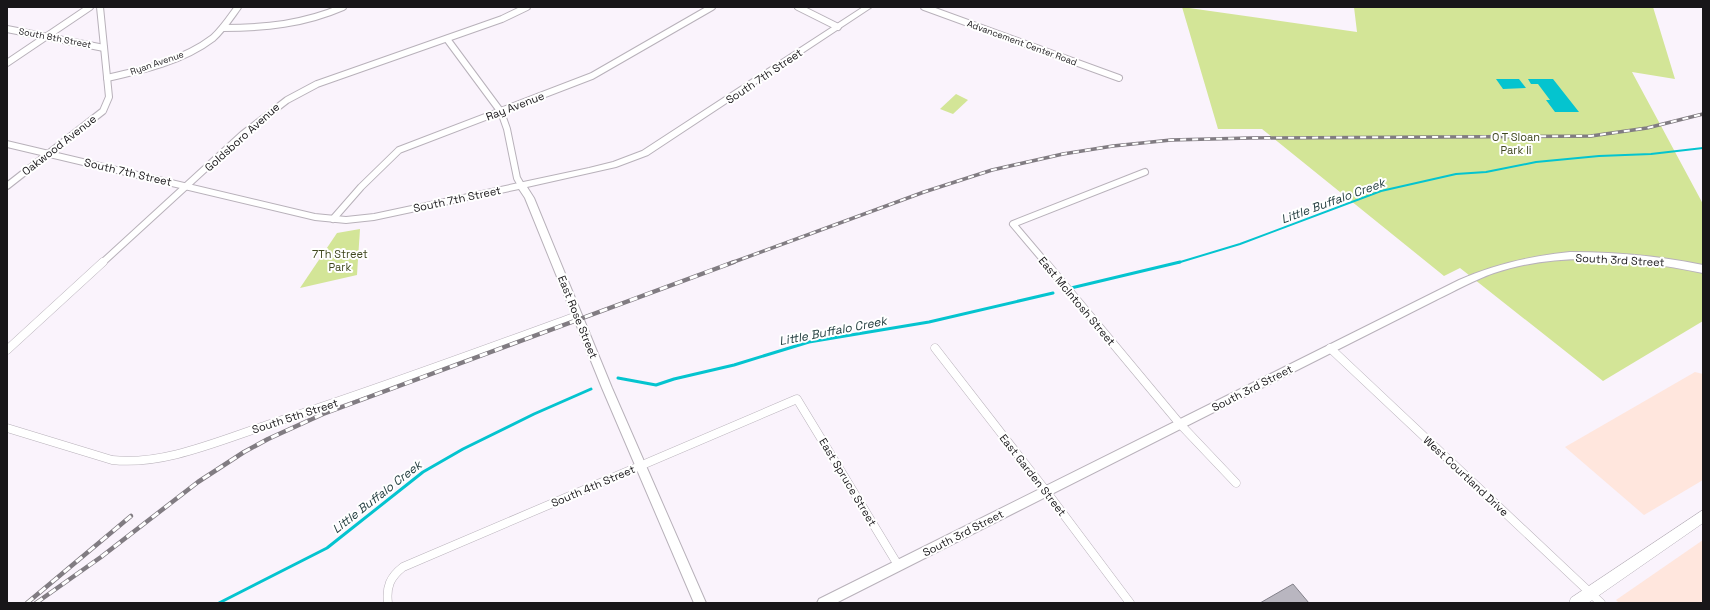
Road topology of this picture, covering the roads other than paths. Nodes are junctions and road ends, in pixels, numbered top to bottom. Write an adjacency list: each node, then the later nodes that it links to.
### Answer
1 (90, 7): 13 (street)
2 (100, 7): 15 (street, Oakwood Avenue)
3 (238, 7): 11 (street, Ryan Avenue)
4 (343, 7): 11 (street)
5 (528, 7): 14 (street, Goldsboro Avenue)
6 (712, 7): 19 (street, Ray Avenue)
7 (798, 7): 10 (street)
8 (868, 7): 10 (street, South 7th Street)
9 (924, 7): 18 (street, Advancement Center Road)
10 (838, 27): 23 (street, South 7th Street)
11 (223, 28): 17 (street, Ryan Avenue)
12 (7, 29): 13 (street, South 8th Street)
13 (46, 36): 15 (street, South 8th Street); 16 (street)
14 (447, 39): 19 (street, East Rose Street); 25 (street, Goldsboro Avenue)
15 (104, 48): 17 (street, Oakwood Avenue)
16 (7, 62)
17 (107, 78): 21 (street, Oakwood Avenue)
18 (1119, 78)
19 (501, 112): 23 (street, East Rose Street); 26 (street, Ray Avenue)
20 (7, 144): 21 (street, South 7th Street)
21 (49, 154): 24 (street, Oakwood Avenue); 25 (street, South 7th Street)
22 (1145, 172): 33 (street, East McIntosh Street)
23 (521, 185): 26 (street, South 7th Street); 28 (street, East Rose Street)
24 (7, 186)
25 (186, 186): 26 (street, South 7th Street); 31 (street, Goldsboro Avenue)
26 (333, 220)
27 (1703, 269): 30 (street, South 3rd Street)
28 (577, 316): 34 (street, South 5th Street); 35 (street, East Rose Street)
29 (934, 348): 37 (street, East Garden Street)
30 (1330, 348): 33 (street, South 3rd Street); 40 (street, West Courtland Drive)
31 (7, 350)
32 (797, 399): 35 (street, South 4th Street); 39 (street, East Spruce Street)
33 (1180, 424): 36 (street, East McIntosh Street); 37 (street, South 3rd Street)
34 (7, 428)
35 (640, 466): 41 (street, South 4th Street); 42 (street, East Rose Street)
36 (1236, 483)
37 (1046, 491): 39 (street, South 3rd Street); 44 (street, East Garden Street)
38 (1703, 516): 40 (main road)
39 (898, 565): 43 (street, South 3rd Street)
40 (1591, 593): 45 (main road); 46 (street, West Courtland Drive)
41 (388, 603)
42 (700, 603)
43 (823, 603)
44 (1130, 603)
45 (1576, 603)
46 (1602, 603)

